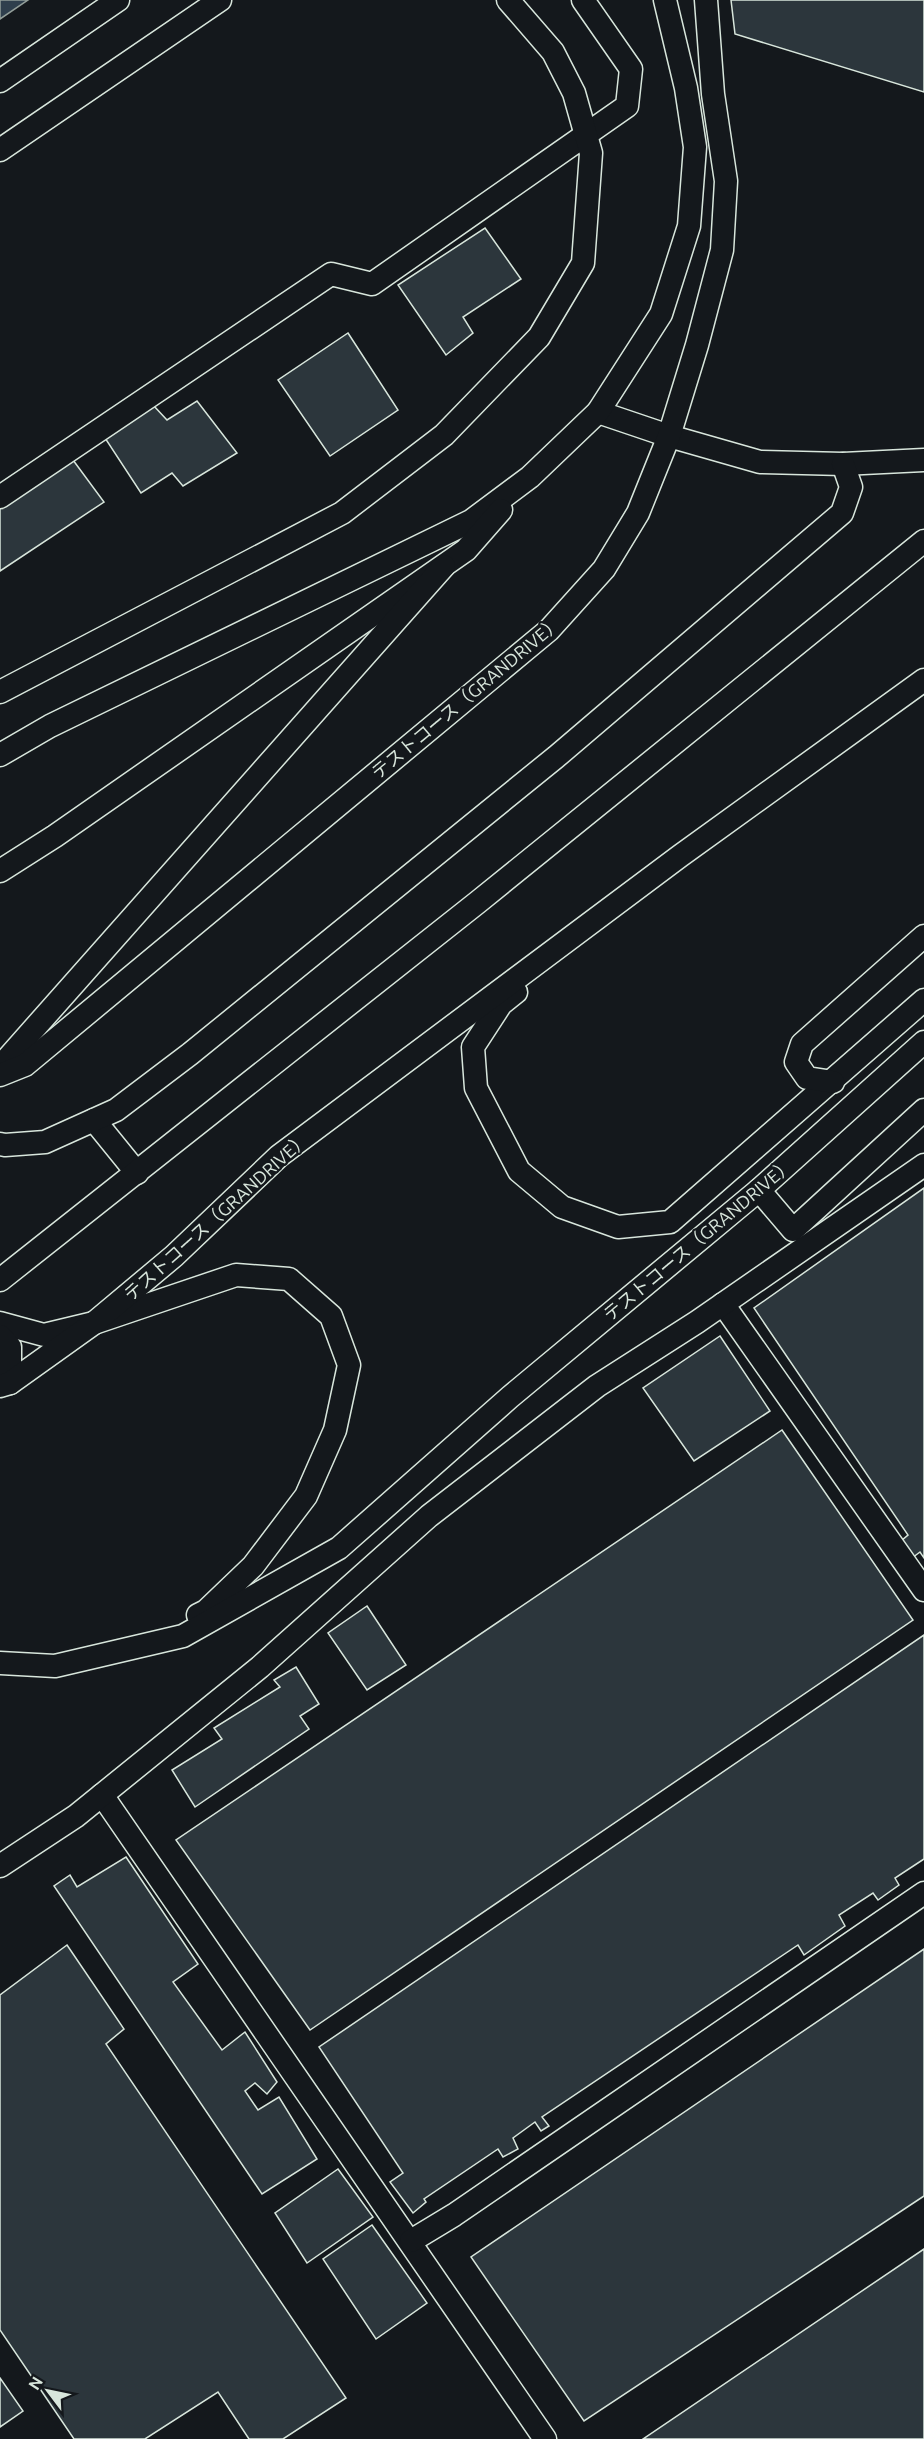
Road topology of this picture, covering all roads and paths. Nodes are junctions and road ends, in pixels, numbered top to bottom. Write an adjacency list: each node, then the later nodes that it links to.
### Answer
1 (118, 0): 7 (lane)
2 (219, 0): 9 (lane)
3 (508, 0): 8 (lane)
4 (583, 0): 8 (lane)
5 (665, 0): 10 (lane)
6 (706, 0): 11 (lane, テストコース（GRANDRIVE）)
7 (0, 81)
8 (586, 135): 15 (lane); 19 (lane)
9 (0, 150)
10 (598, 412): 11 (lane); 14 (lane)
11 (669, 436): 13 (lane); 27 (lane, テストコース（GRANDRIVE）)
12 (924, 460): 13 (lane)
13 (843, 465): 30 (lane)
14 (530, 477): 17 (lane); 20 (lane)
15 (0, 497)
16 (924, 541): 33 (lane)
17 (444, 566): 22 (lane); 26 (lane)
18 (924, 680): 21 (lane, テストコース（GRANDRIVE）)
19 (0, 693)
20 (0, 755)
21 (680, 856): 28 (lane); 38 (lane, テストコース（GRANDRIVE）)
22 (0, 871)
23 (924, 936): 28 (lane)
24 (924, 1000): 28 (lane)
25 (924, 1042): 34 (lane, テストコース（GRANDRIVE）)
26 (0, 1067)
27 (0, 1076)
28 (833, 1082)
29 (924, 1110): 34 (lane)
30 (94, 1120): 31 (lane); 33 (lane)
31 (0, 1143)
32 (924, 1165): 36 (lane)
33 (137, 1173): 35 (lane)
34 (759, 1190): 42 (lane, テストコース（GRANDRIVE）)
35 (0, 1280)
36 (723, 1304): 41 (lane); 44 (lane)
37 (0, 1323): 38 (lane)
38 (94, 1323): 40 (lane, テストコース（GRANDRIVE）); 42 (lane)
39 (0, 1336): 40 (lane)
40 (3, 1384)
41 (924, 1590)
42 (123, 1650): 43 (lane, テストコース（GRANDRIVE）)
43 (0, 1663)
44 (102, 1794): 45 (lane); 47 (lane)
45 (0, 1866)
46 (924, 1893): 47 (lane)
47 (411, 2241): 48 (lane)
48 (545, 2439)

